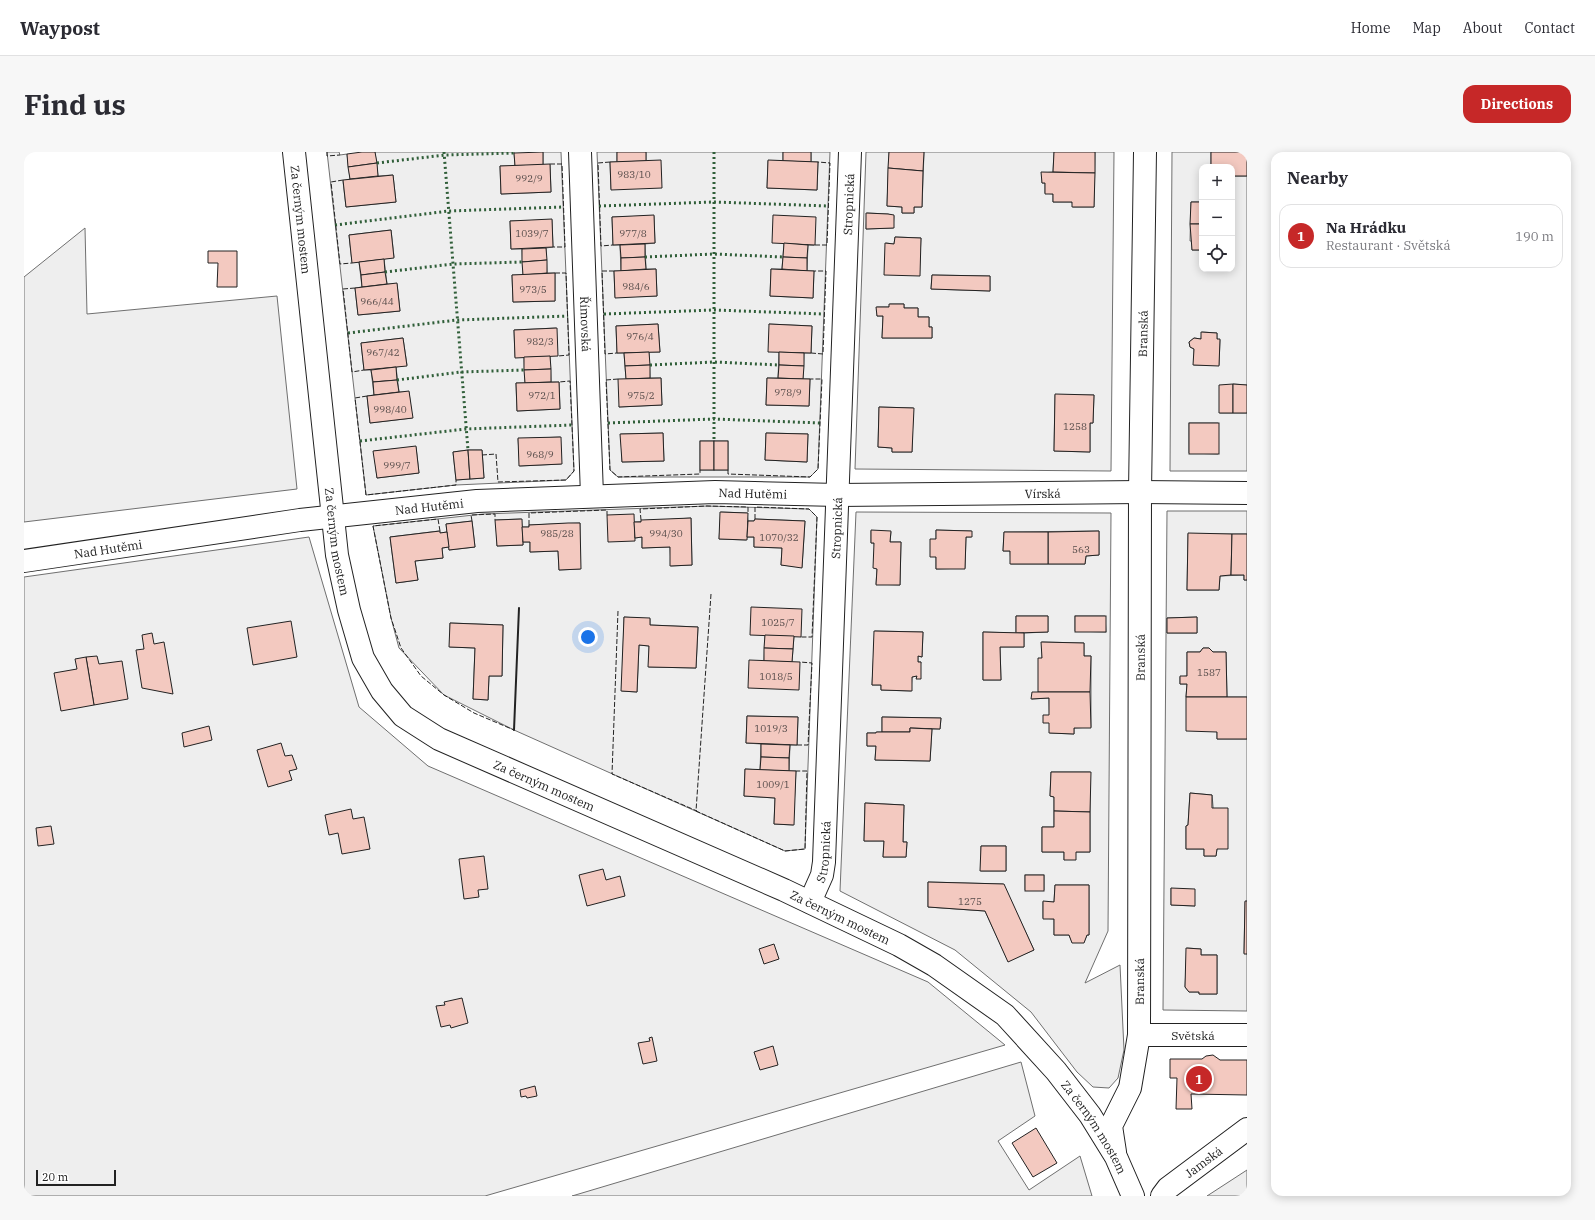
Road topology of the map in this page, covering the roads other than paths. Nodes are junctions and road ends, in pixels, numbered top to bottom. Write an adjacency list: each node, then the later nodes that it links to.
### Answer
1 (294, 152): 9 (street, Za černým mostem)
2 (580, 152): 8 (street, Římovská)
3 (850, 152): 7 (street, Stropnická)
4 (1145, 152): 5 (street, Branská)
5 (1140, 492): 6 (street, Vírská); 7 (street, Vírská); 12 (street, Branská)
6 (1247, 493)
7 (838, 495): 8 (street, Nad Hutěmi); 11 (street, Stropnická)
8 (592, 496): 9 (street, Nad Hutěmi)
9 (333, 516): 10 (street, Nad Hutěmi); 11 (street, Za černým mostem)
10 (24, 561)
11 (810, 902): 15 (street, Za černým mostem)
12 (1139, 1035): 13 (street, Světská); 15 (street, Branská)
13 (1247, 1035)
14 (1247, 1129): 17 (street, Jamská)
15 (1116, 1158): 16 (street, Za černým mostem)
16 (1133, 1196)
17 (1162, 1196)

